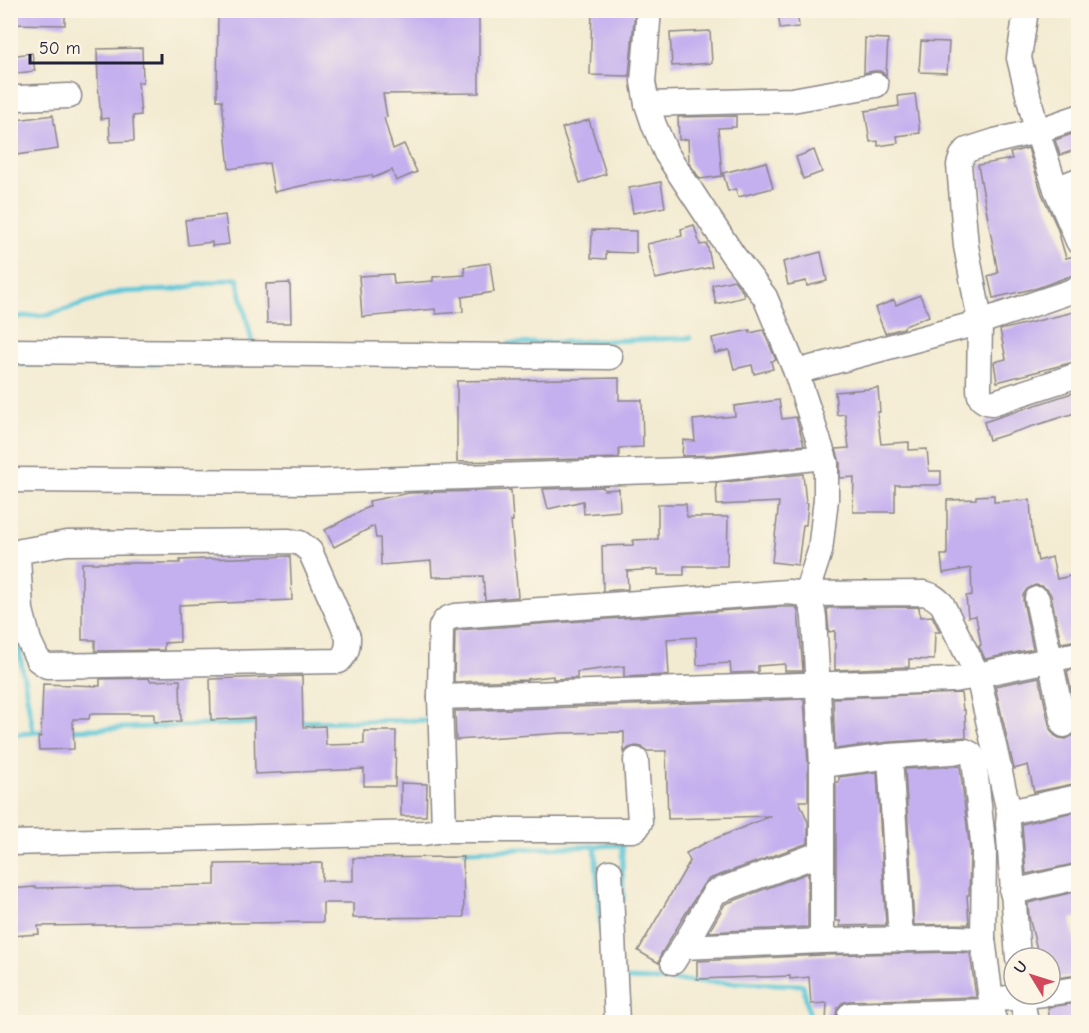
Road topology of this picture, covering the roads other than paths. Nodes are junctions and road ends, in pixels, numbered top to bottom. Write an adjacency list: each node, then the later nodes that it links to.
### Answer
1 (649, 10): 6 (street)
2 (1026, 10): 8 (street)
3 (876, 86): 6 (street)
4 (69, 96): 5 (street)
5 (10, 100)
6 (647, 104): 16 (street)
7 (1078, 117): 8 (street)
8 (1037, 131): 10 (street); 13 (street)
9 (1078, 180): 10 (street)
10 (1056, 189): 11 (street)
11 (1078, 241)
12 (1078, 289): 13 (street)
13 (971, 324): 16 (street); 17 (street)
14 (10, 351): 15 (street)
15 (610, 357)
16 (796, 372): 18 (street)
17 (1078, 375)
18 (824, 457): 19 (street); 20 (street)
19 (10, 480)
20 (806, 594): 25 (street); 26 (street); 27 (street)
21 (1037, 599): 24 (street)
22 (16, 611): 22 (street)
23 (1078, 654): 24 (street)
24 (1050, 660): 25 (street); 28 (street)
25 (968, 678): 26 (street); 33 (street)
26 (817, 684): 27 (street); 31 (street)
27 (440, 697): 34 (street)
28 (1064, 725)
29 (890, 756): 31 (street); 40 (street); 41 (street)
30 (636, 760): 34 (street)
31 (822, 765): 36 (street)
32 (1078, 797): 33 (street)
33 (1009, 812): 39 (street)
34 (444, 830): 35 (street)
35 (10, 843)
36 (822, 853): 42 (street); 42 (street)
37 (610, 872): 50 (street)
38 (1078, 877): 39 (street)
39 (1012, 892): 43 (street)
40 (983, 939): 41 (street); 44 (street)
41 (901, 940): 42 (street)
42 (822, 941)
43 (1017, 946)
44 (1002, 985)
45 (1078, 989): 46 (street)
46 (1062, 991)
47 (1002, 1003): 49 (street)
48 (1012, 1006): 51 (street)
49 (850, 1015)
50 (617, 1023)
51 (1026, 1023)

